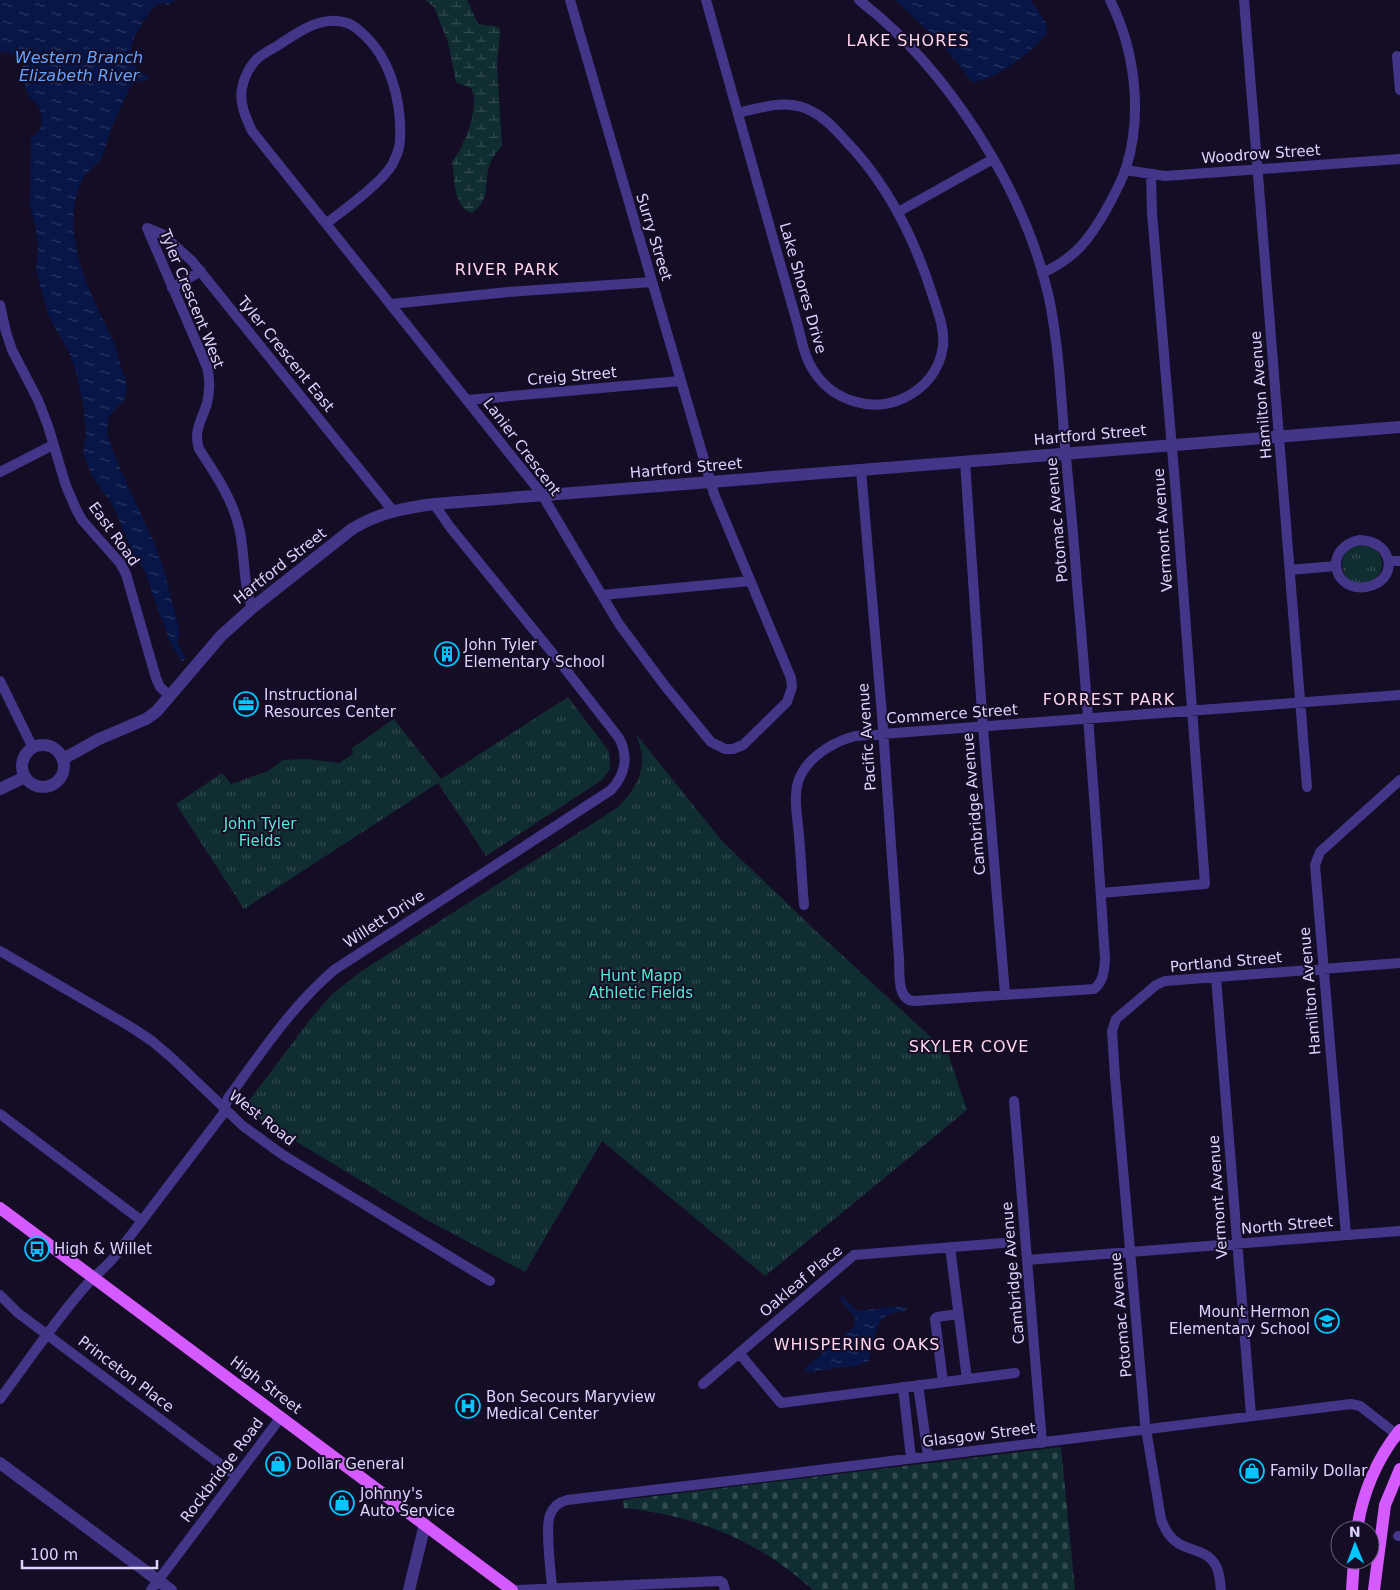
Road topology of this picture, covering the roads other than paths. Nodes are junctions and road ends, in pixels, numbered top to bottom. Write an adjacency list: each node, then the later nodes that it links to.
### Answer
1 (570, 0): 19 (street, Surry Street)
2 (706, 0): 8 (street, Lake Shores Drive)
3 (859, 0): 9 (street, Potomac Avenue)
4 (1110, 0): 11 (street)
5 (1244, 0): 12 (street, Hamilton Avenue)
6 (1397, 56): 7 (street)
7 (1400, 90)
8 (738, 113): 14 (street, Lake Shores Drive); 14 (street, Lake Shores Drive)
9 (993, 159): 14 (street); 18 (street, Potomac Avenue)
10 (1400, 159): 12 (street, Woodrow Street)
11 (1125, 170): 13 (street, Woodrow Street); 18 (street)
12 (1258, 170): 13 (street, Woodrow Street); 26 (street, Hamilton Avenue)
13 (1151, 175): 28 (street, Vermont Avenue)
14 (898, 212)
15 (327, 223): 15 (street, Lanier Crescent); 21 (street, Lanier Crescent)
16 (147, 228): 17 (street, Tyler Crescent East); 20 (street, Tyler Crescent West)
17 (201, 271): 20 (street); 36 (street, Tyler Crescent East)
18 (1042, 273): 29 (street, Potomac Avenue)
19 (652, 282): 21 (street); 23 (street, Surry Street)
20 (172, 288): 43 (street, Tyler Crescent West)
21 (391, 304): 24 (street, Lanier Crescent)
22 (0, 305): 27 (street, East Road)
23 (680, 381): 24 (street, Creig Street); 33 (street, Surry Street)
24 (467, 400): 34 (street, Lanier Crescent)
25 (1400, 427): 26 (street, Hartford Street)
26 (1279, 436): 28 (street, Hartford Street); 40 (street, Hamilton Avenue)
27 (53, 445): 32 (street); 46 (street, East Road)
28 (1172, 445): 29 (street, Hartford Street); 48 (street, Vermont Avenue)
29 (1066, 453): 30 (street, Hartford Street); 49 (street, Potomac Avenue)
30 (965, 462): 31 (street, Hartford Street); 50 (street, Cambridge Avenue)
31 (861, 470): 33 (street, Hartford Street); 51 (street, Pacific Avenue)
32 (0, 472)
33 (710, 482): 34 (street, Hartford Street); 41 (street, Lanier Crescent)
34 (543, 496): 35 (street, Hartford Street); 42 (street, Lanier Crescent)
35 (434, 504): 36 (street, Hartford Street); 67 (street, Willett Drive)
36 (393, 510): 43 (street, Hartford Street)
37 (1400, 560): 38 (street)
38 (1389, 562): 39 (street); 39 (street)
39 (1335, 566): 40 (street)
40 (1290, 570): 47 (street, Hamilton Avenue)
41 (750, 581): 42 (street); 42 (street, Lanier Crescent)
42 (602, 595)
43 (252, 608): 46 (street, Hartford Street)
44 (0, 681): 52 (street)
45 (1400, 695): 47 (street, Commerce Street)
46 (170, 696): 53 (street, Hartford Street)
47 (1301, 703): 48 (street, Commerce Street); 56 (street, Hamilton Avenue)
48 (1192, 711): 49 (street, Commerce Street); 58 (street, Vermont Avenue)
49 (1088, 720): 50 (street, Commerce Street); 58 (street, Potomac Avenue)
50 (983, 727): 51 (street, Commerce Street); 64 (street, Cambridge Avenue)
51 (883, 734): 59 (street, Commerce Street); 64 (street, Pacific Avenue)
52 (33, 748): 53 (street); 54 (street)
53 (63, 759): 54 (street)
54 (25, 777): 57 (street)
55 (1400, 780): 62 (street, Hamilton Avenue)
56 (1307, 787)
57 (0, 789)
58 (1101, 893): 64 (street, Potomac Avenue)
59 (804, 905)
60 (0, 951): 67 (street, West Road)
61 (1400, 963): 62 (street, Portland Street)
62 (1323, 969): 63 (street, Portland Street); 72 (street, Hamilton Avenue)
63 (1216, 977): 65 (street, Portland Street); 74 (street, Vermont Avenue)
64 (1005, 994)
65 (1125, 1012): 76 (street, Potomac Avenue)
66 (1014, 1101): 77 (street, Cambridge Avenue)
67 (225, 1110): 70 (street, Willett Drive); 79 (street, West Road)
68 (0, 1114): 70 (street)
69 (0, 1208): 78 (main road, High Street)
70 (142, 1220): 78 (street, Willett Drive)
71 (1400, 1231): 72 (street, North Street)
72 (1346, 1235): 74 (street, North Street)
73 (1003, 1243): 75 (street, Oakleaf Place)
74 (1236, 1244): 76 (street, North Street); 91 (street, Vermont Avenue)
75 (950, 1247): 81 (street); 83 (street, Oakleaf Place)
76 (1131, 1252): 77 (street, North Street); 93 (street, Potomac Avenue)
77 (1027, 1260): 95 (street, Cambridge Avenue)
78 (94, 1277): 82 (street, Willett Drive); 92 (main road, High Street)
79 (490, 1280)
80 (0, 1295): 82 (street, Princeton Place)
81 (958, 1314): 85 (street); 86 (street)
82 (48, 1335): 90 (street, Willett Drive); 100 (street, Princeton Place)
83 (739, 1353): 87 (street, Oakleaf Place); 89 (street)
84 (1015, 1373): 85 (street)
85 (967, 1379): 86 (street)
86 (943, 1382): 88 (street)
87 (702, 1384)
88 (918, 1385): 89 (street); 96 (street)
89 (904, 1387): 97 (street)
90 (0, 1399)
91 (1251, 1415): 93 (street, Glasgow Street); 94 (street, Glasgow Street)
92 (281, 1417): 100 (street, Rockbridge Road); 102 (main road, High Street)
93 (1146, 1429): 95 (street, Glasgow Street); 111 (street, Potomac Avenue)
94 (1399, 1434): 101 (main road)
95 (1042, 1443): 96 (street, Glasgow Street)
96 (928, 1456): 97 (street, Glasgow Street)
97 (911, 1458): 105 (street, Glasgow Street)
98 (0, 1463): 104 (street)
99 (1400, 1469): 113 (main road)
100 (235, 1475): 104 (street, Rockbridge Road)
101 (1359, 1520)
102 (425, 1524): 107 (street); 108 (main road, High Street)
103 (1353, 1570): 112 (main road)
104 (154, 1585): 106 (street)
105 (552, 1588): 109 (street); 110 (street)
106 (171, 1590)
107 (409, 1590)
108 (512, 1590)
109 (518, 1590)
110 (725, 1590)
111 (1221, 1590)
112 (1352, 1590)
113 (1374, 1590)

